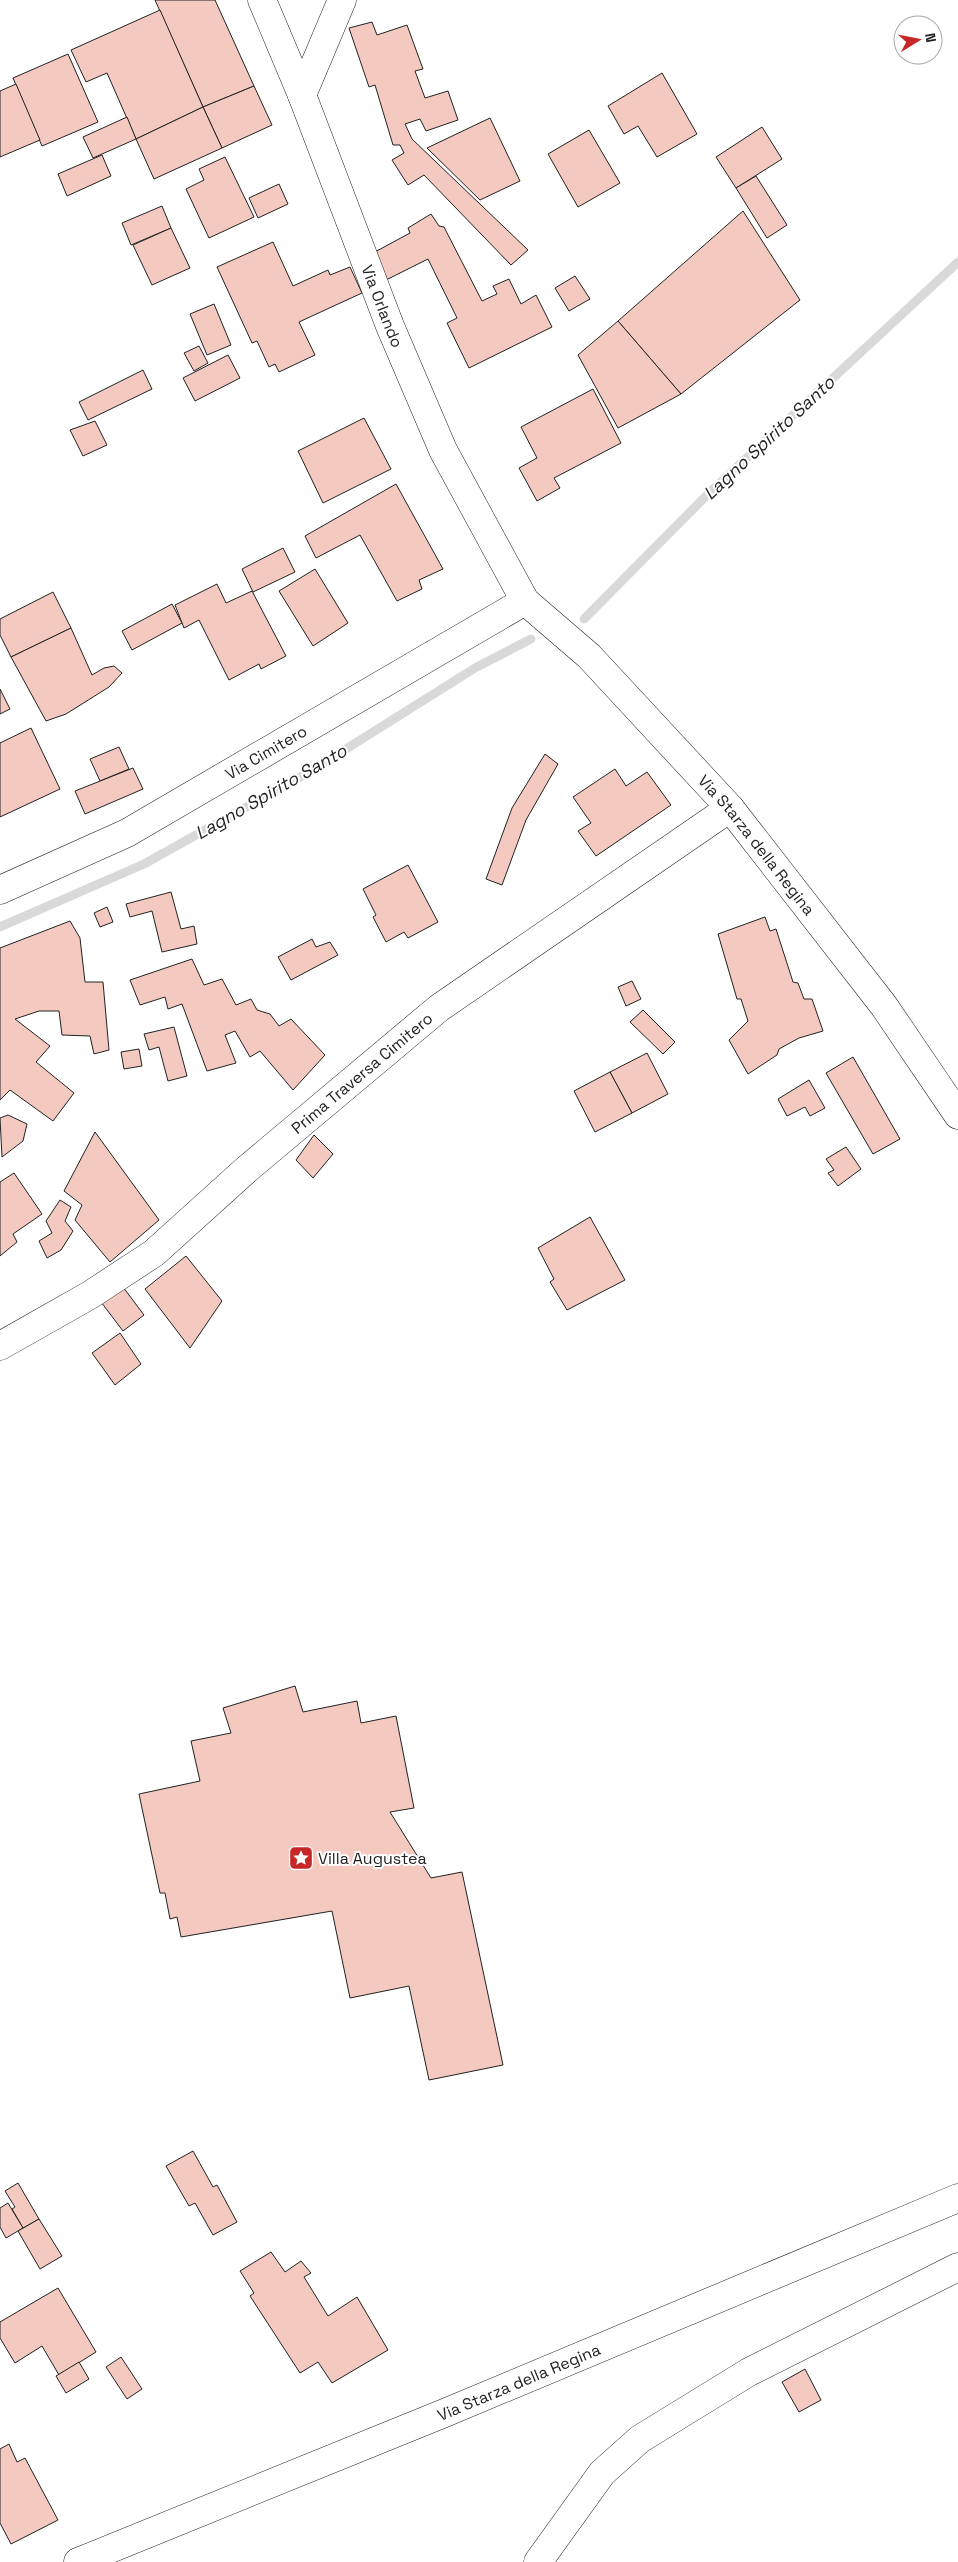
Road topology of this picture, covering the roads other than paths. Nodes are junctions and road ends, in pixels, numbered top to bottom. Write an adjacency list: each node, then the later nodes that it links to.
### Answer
1 (262, 0): 3 (street, Via Orlando)
2 (342, 0): 3 (street)
3 (302, 95): 4 (street, Via Orlando)
4 (526, 601): 5 (street, Via Starza della Regina); 6 (street, Via Cimitero)
5 (730, 808): 7 (street, Via Starza della Regina); 8 (street, Prima Traversa Cimitero)
6 (0, 890)
7 (958, 1115)
8 (0, 1346)
9 (958, 2198): 11 (street, Via Starza della Regina)
10 (958, 2267): 12 (street)
11 (78, 2562)
12 (538, 2562)

